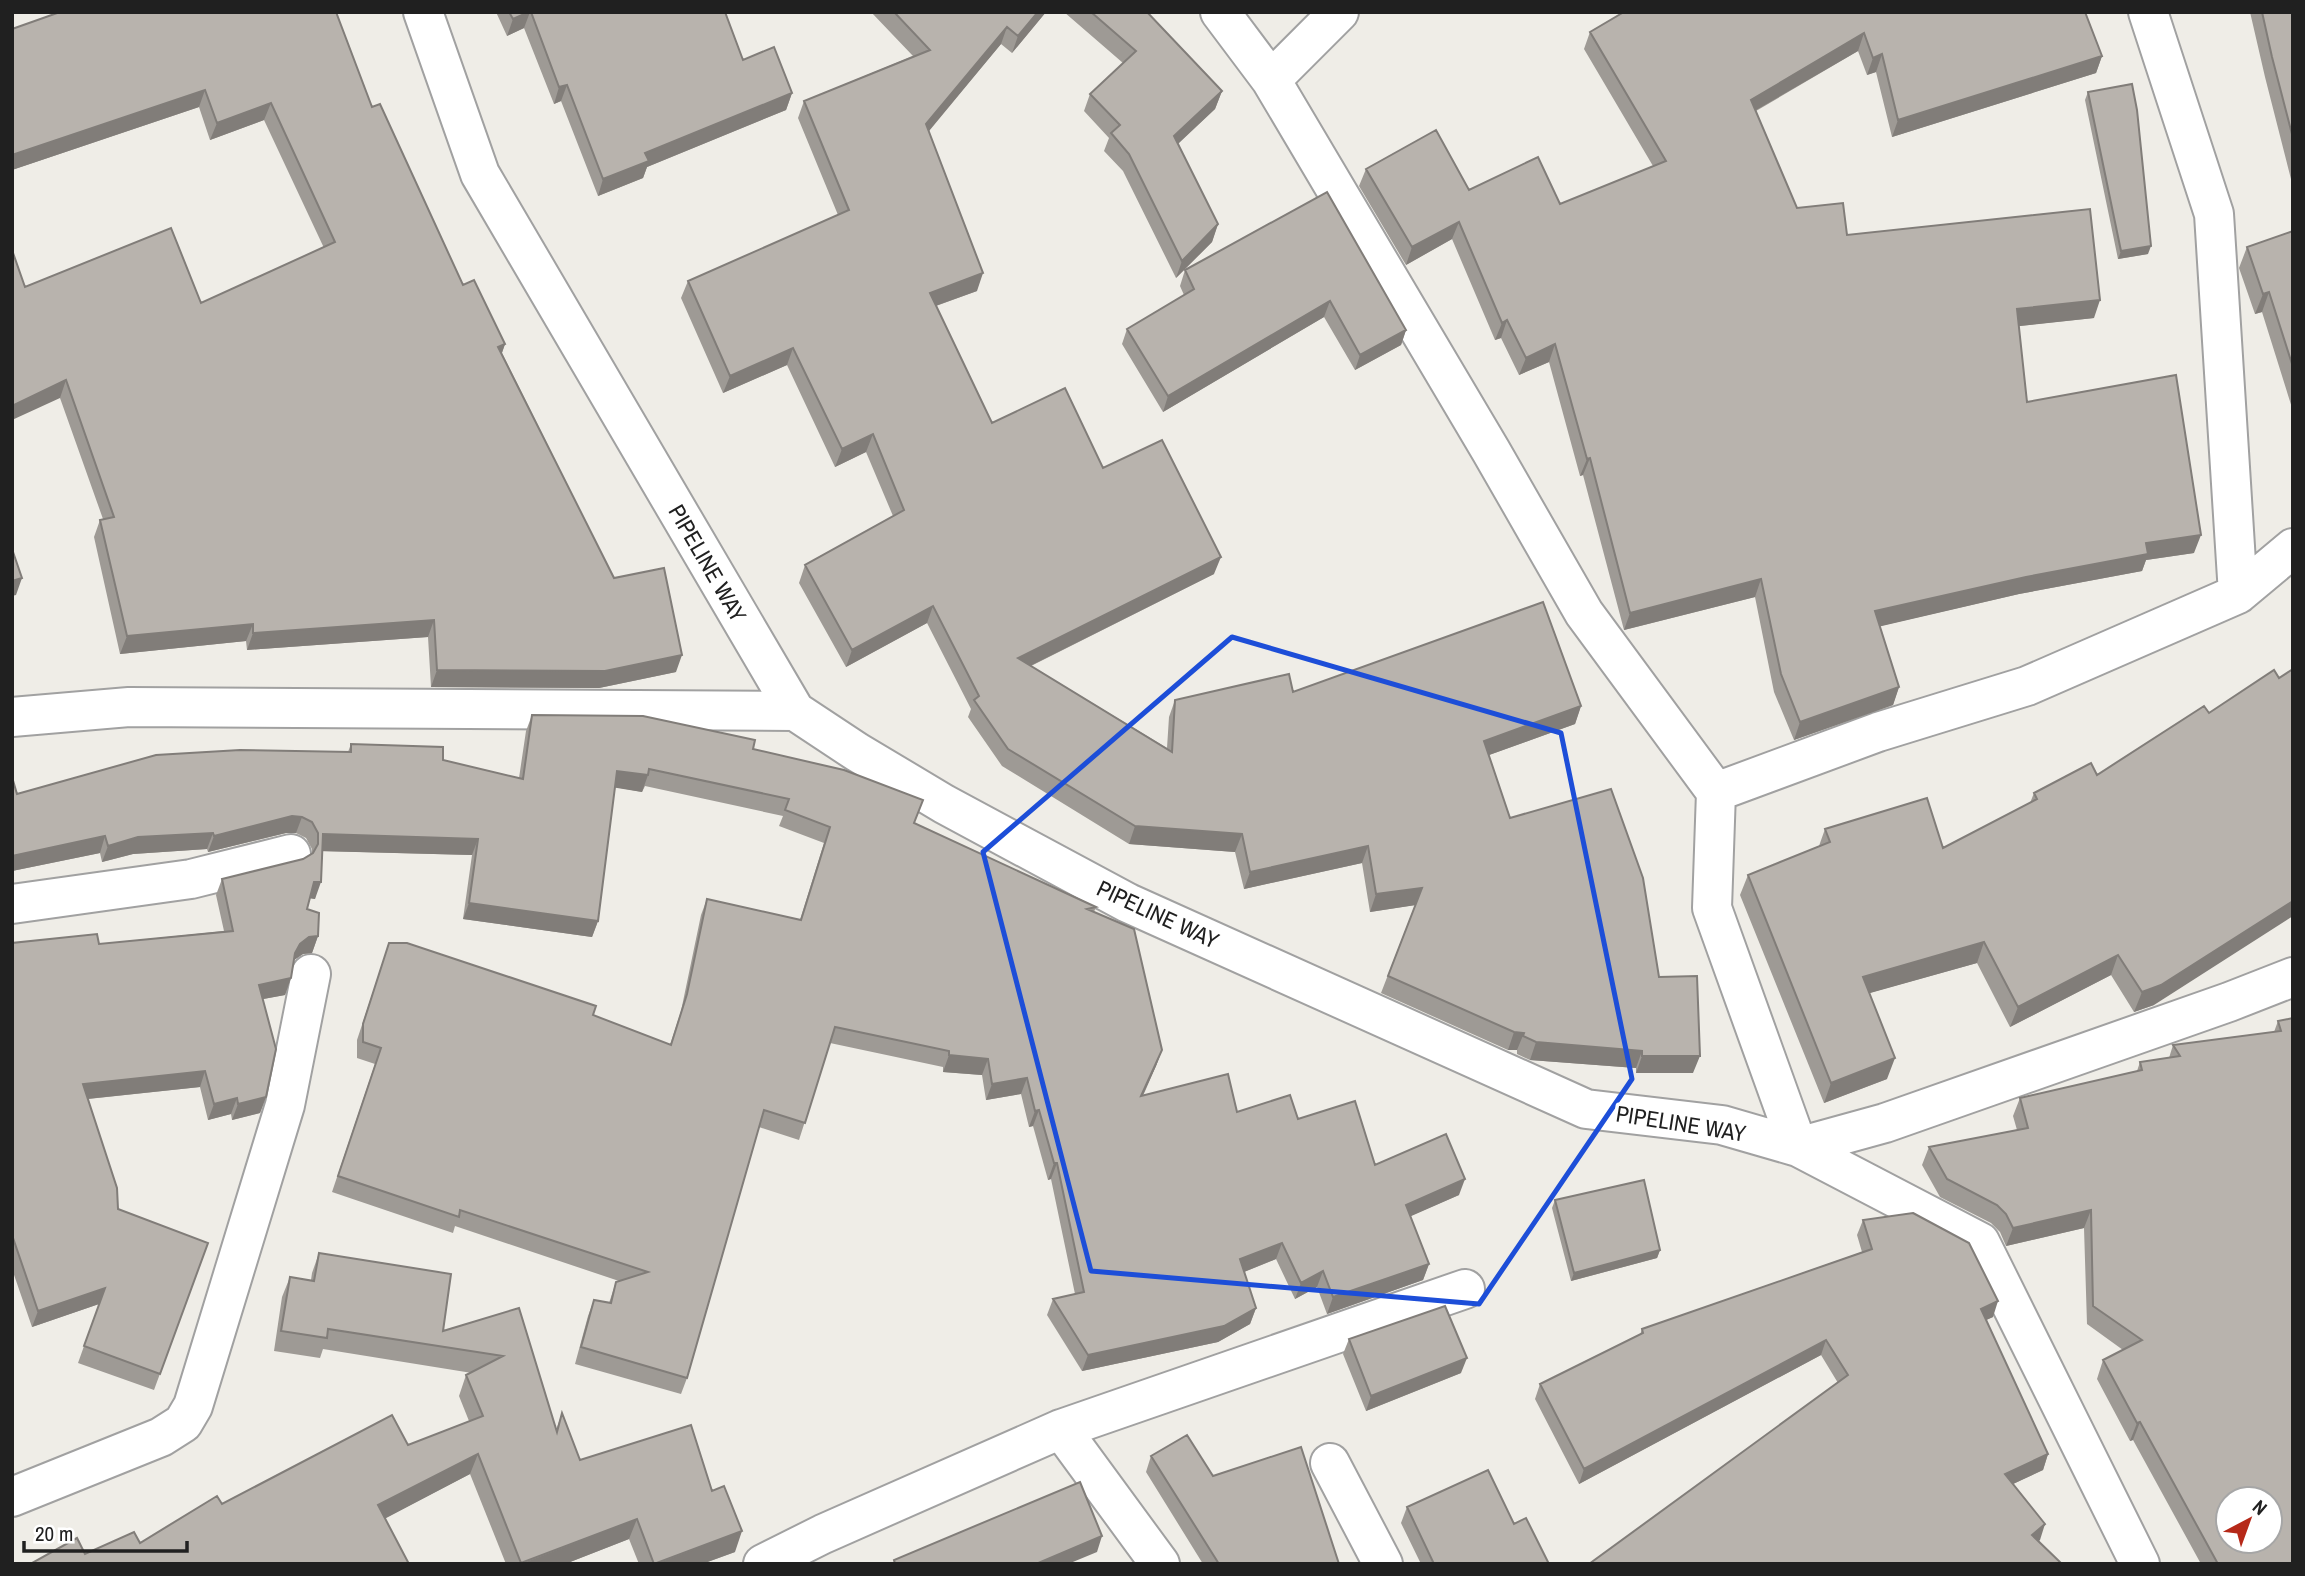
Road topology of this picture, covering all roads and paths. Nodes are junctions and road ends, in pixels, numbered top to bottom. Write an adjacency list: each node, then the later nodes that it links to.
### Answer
1 (423, 12): 8 (street, PIPELINE WAY)
2 (1220, 12): 5 (street)
3 (1339, 12): 5 (street)
4 (2148, 12): 7 (street)
5 (1271, 80): 10 (street)
6 (2293, 548): 7 (street)
7 (2238, 594): 10 (street)
8 (795, 711): 9 (street); 15 (street, PIPELINE WAY)
9 (12, 718)
10 (1716, 792): 15 (street)
11 (292, 854): 12 (street)
12 (12, 904)
13 (311, 974): 19 (street)
14 (2293, 977): 15 (street)
15 (1798, 1147): 24 (street, PIPELINE WAY)
16 (1465, 1289): 17 (street)
17 (1061, 1429): 20 (street); 22 (street)
18 (1330, 1463): 23 (street)
19 (12, 1497)
20 (818, 1549): 21 (street)
21 (763, 1564)
22 (1160, 1564)
23 (1383, 1564)
24 (2140, 1564)

